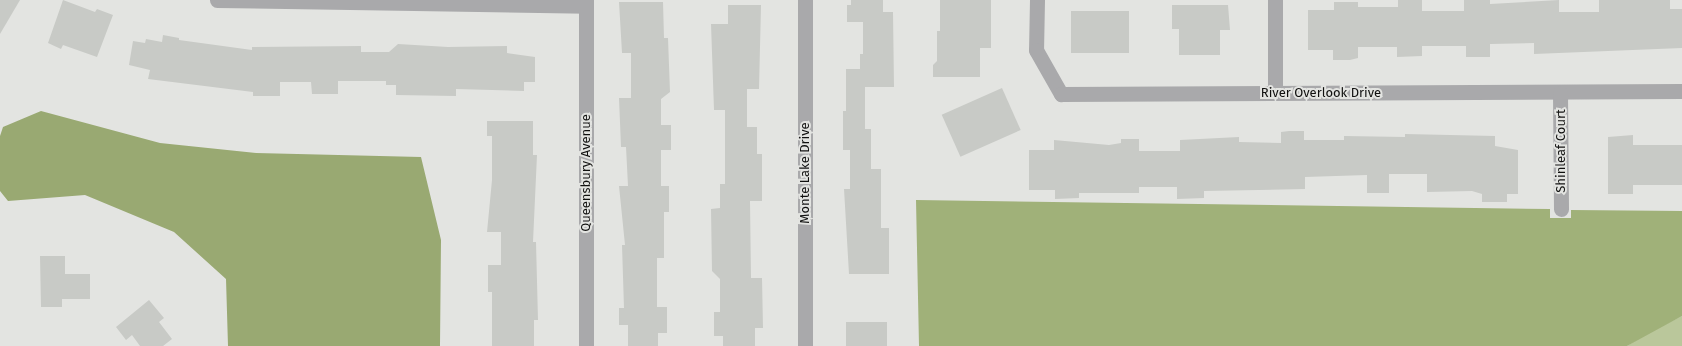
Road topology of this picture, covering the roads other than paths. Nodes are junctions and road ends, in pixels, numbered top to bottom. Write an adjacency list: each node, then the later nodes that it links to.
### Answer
1 (217, 0): 5 (street)
2 (805, 0): 11 (street, Monte Lake Drive)
3 (1037, 0): 7 (street, River Overlook Drive)
4 (1275, 0): 7 (street)
5 (586, 3): 10 (street, Queensbury Avenue)
6 (1682, 92): 8 (street, River Overlook Drive)
7 (1275, 93): 8 (street, River Overlook Drive)
8 (1560, 93): 9 (street, Shinleaf Court)
9 (1561, 209)
10 (586, 346)
11 (805, 346)

